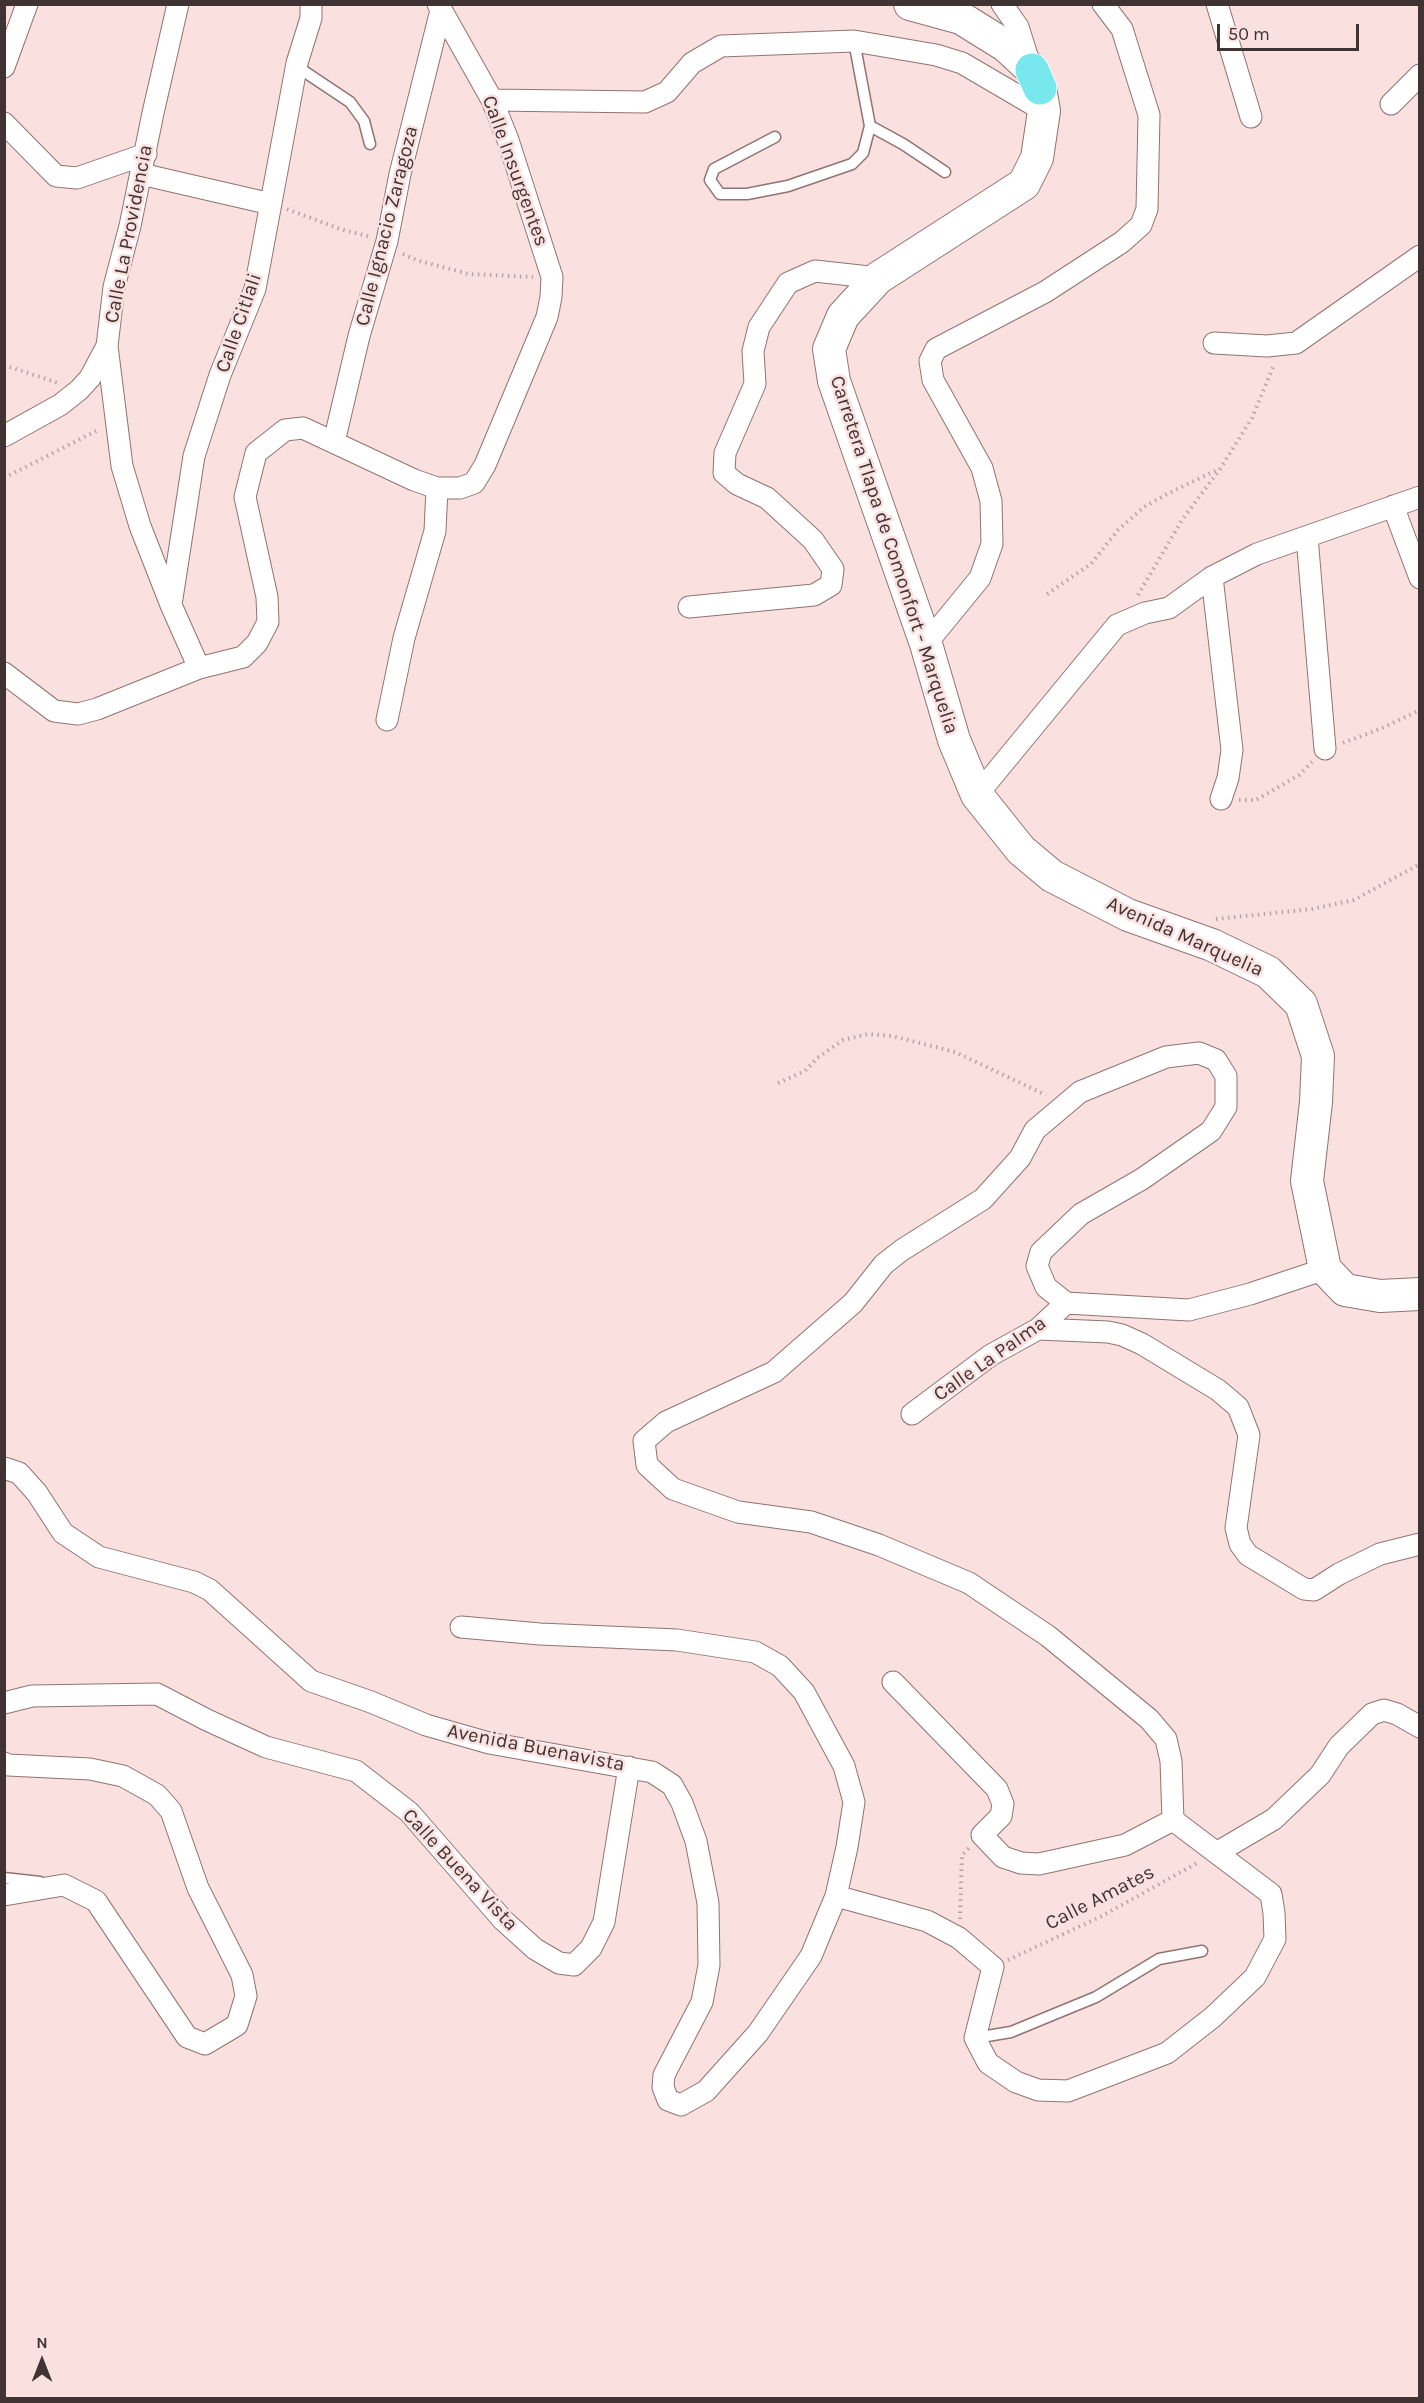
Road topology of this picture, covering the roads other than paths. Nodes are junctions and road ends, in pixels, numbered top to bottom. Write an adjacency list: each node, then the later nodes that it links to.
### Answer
1 (27, 4): 11 (street)
2 (178, 4): 21 (street, Calle La Providencia)
3 (311, 4): 10 (street, Calle Citlali)
4 (910, 4): 13 (main road)
5 (1002, 4): 13 (street)
6 (1104, 4): 38 (street)
7 (1217, 4): 16 (street)
8 (440, 7): 14 (street, Calle Insurgentes); 29 (street, Calle Ignacio Zaragoza)
9 (854, 40): 13 (street); 14 (street); 18 (lane)
10 (297, 63): 20 (lane); 23 (street, Calle Citlali)
11 (4, 68)
12 (1419, 75): 15 (street)
13 (1039, 90): 25 (main road, Carretera Tlapa de Comonfort - Marquelia)
14 (492, 100): 30 (street, Calle Insurgentes)
15 (1391, 104)
16 (1251, 117)
17 (4, 123): 21 (street)
18 (870, 126): 19 (lane); 22 (lane)
19 (775, 137)
20 (370, 144)
21 (144, 164): 23 (street); 27 (street, Calle La Providencia)
22 (945, 172)
23 (271, 204): 36 (street, Calle Citlali)
24 (1419, 256): 26 (street)
25 (878, 278): 37 (street); 38 (main road, Carretera Tlapa de Comonfort - Marquelia)
26 (1214, 343)
27 (107, 346): 28 (street); 36 (street, Calle La Providencia)
28 (4, 436)
29 (334, 442): 30 (street); 39 (street)
30 (437, 488): 41 (street)
31 (1419, 497): 32 (street)
32 (1392, 506): 33 (street); 35 (street)
33 (1306, 537): 34 (street); 42 (street)
34 (1212, 577): 43 (street); 44 (street)
35 (1419, 578)
36 (171, 606): 39 (street, Calle La Providencia)
37 (689, 607)
38 (926, 644): 43 (main road, Carretera Tlapa de Comonfort - Marquelia)
39 (199, 668): 40 (street)
40 (4, 673)
41 (387, 720)
42 (1325, 749)
43 (977, 795): 45 (main road, Avenida Marquelia)
44 (1221, 799)
45 (1325, 1269): 46 (main road); 47 (street)
46 (1419, 1294)
47 (1066, 1303): 48 (street, Calle La Palma); 58 (street)
48 (1038, 1329): 49 (street, Calle La Palma); 51 (street)
49 (912, 1414)
50 (4, 1468): 57 (street, Avenida Buenavista)
51 (1419, 1544)
52 (461, 1627): 63 (street)
53 (893, 1682): 58 (street)
54 (4, 1703): 57 (street, Calle Buena Vista)
55 (1419, 1727): 59 (street)
56 (4, 1763): 61 (street)
57 (629, 1767): 63 (street, Avenida Buenavista)
58 (1173, 1820): 59 (street)
59 (1218, 1852): 65 (street)
60 (4, 1878): 61 (lane)
61 (64, 1885): 62 (street)
62 (4, 1895)
63 (836, 1896): 65 (street)
64 (1202, 1951): 65 (lane)
65 (975, 2038)

